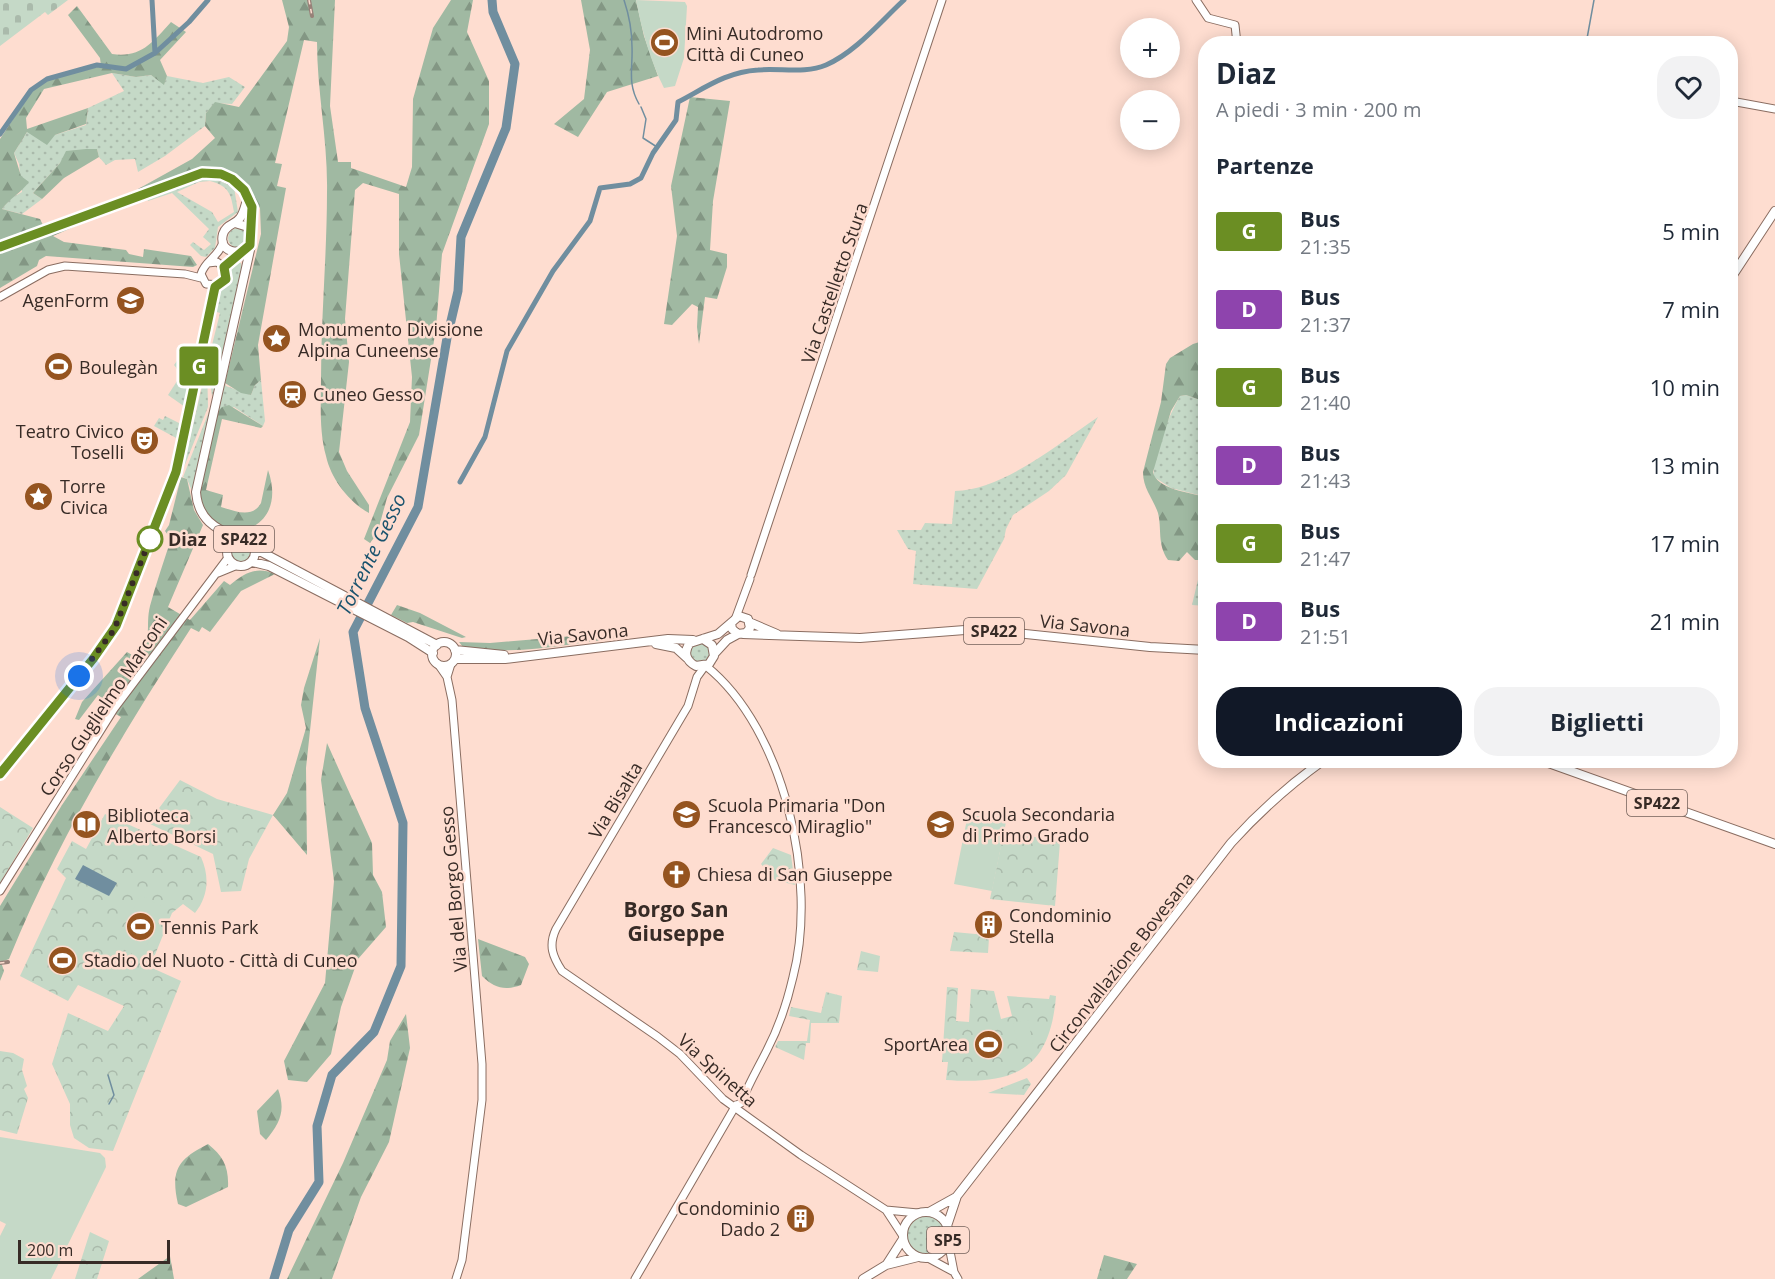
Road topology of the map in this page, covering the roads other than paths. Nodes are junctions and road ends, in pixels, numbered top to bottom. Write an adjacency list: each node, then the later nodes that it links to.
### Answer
1 (942, 0): 32 (street, Via Castelletto Stura)
2 (1196, 0): 3 (street)
3 (1236, 36)
4 (1738, 102): 5 (street)
5 (1775, 109)
6 (247, 200): 8 (main road); 9 (main road); 12 (main road)
7 (1775, 211): 16 (main road)
8 (235, 223): 9 (main road); 10 (main road)
9 (250, 230): 11 (main road)
10 (223, 242): 13 (main road); 14 (street)
11 (250, 245): 13 (main road); 17 (main road, SP422)
12 (0, 247)
13 (239, 253): 15 (street); 17 (main road)
14 (207, 263): 15 (street); 18 (street)
15 (224, 267): 21 (street)
16 (1738, 267)
17 (246, 268): 23 (main road, SP422)
18 (202, 269): 19 (street); 20 (street)
19 (185, 274): 20 (street); 22 (street)
20 (201, 278): 21 (street)
21 (215, 287): 56 (street)
22 (0, 297)
23 (217, 530): 24 (main road, SP422); 26 (main road, SP422)
24 (238, 538): 25 (main road, SP422); 26 (main road, SP422)
25 (255, 548): 28 (main road, SP422); 31 (main road, SP422)
26 (226, 549): 27 (main road, SP422)
27 (227, 558): 29 (main road, SP422); 30 (street, Corso Guglielmo Marconi)
28 (252, 562): 29 (main road, SP422); 31 (main road, SP422)
29 (235, 566): 30 (street, Corso Guglielmo Marconi)
30 (218, 573): 58 (street, Corso Guglielmo Marconi)
31 (327, 592): 35 (main road, SP422)
32 (744, 601): 33 (street, Via Castelletto Stura); 34 (street, Via Castelletto Stura)
33 (734, 620): 34 (main road, SP422); 36 (main road); 38 (main road)
34 (749, 621): 36 (main road); 37 (main road, Via Savona / SP422)
35 (390, 623): 41 (main road, SP422); 44 (main road, SP422)
36 (741, 634): 37 (main road, Via Savona / SP422); 45 (main road)
37 (781, 635): 43 (main road, Via Savona / SP422)
38 (703, 639): 39 (main road); 45 (main road)
39 (693, 640): 40 (main road, Via Savona); 48 (main road)
40 (648, 642): 46 (main road, Via Savona); 48 (main road, Via Savona)
41 (437, 645): 42 (main road); 44 (main road)
42 (455, 650): 46 (main road, Via Savona); 47 (main road)
43 (1198, 650)
44 (433, 653): 49 (main road)
45 (714, 655): 50 (main road); 51 (street)
46 (521, 656): 47 (main road, Via Savona)
47 (453, 662): 49 (main road); 52 (street, Via del Borgo Gesso)
48 (690, 662): 50 (main road); 53 (street)
49 (438, 664): 52 (street, Via del Borgo Gesso)
50 (705, 666): 51 (street); 53 (street, Via Bisalta)
51 (716, 675): 60 (street)
52 (447, 677): 72 (street, Via del Borgo Gesso)
53 (698, 677): 59 (street, Via Bisalta)
54 (1313, 768): 61 (main road, Circonvallazione Bovesana)
55 (1562, 768): 57 (main road, SP422)
56 (0, 774)
57 (1775, 844)
58 (0, 891)
59 (553, 936): 60 (street, Via Spinetta)
60 (735, 1108): 62 (street, Via Spinetta); 73 (street)
61 (957, 1196): 63 (main road, Circonvallazione Bovesana); 65 (main road, Circonvallazione Bovesana)
62 (885, 1210): 64 (street, Via Spinetta); 66 (street, Via Spinetta)
63 (929, 1212): 64 (main road, SP5); 65 (main road, SP5)
64 (918, 1213): 66 (main road, SP5)
65 (947, 1226): 67 (main road, SP5)
66 (903, 1238): 68 (main road, SP5); 70 (main road)
67 (948, 1241): 69 (main road, SP5); 71 (street)
68 (918, 1257): 69 (main road, SP5); 70 (main road)
69 (928, 1258): 71 (street)
70 (886, 1266): 74 (main road)
71 (956, 1276)
72 (457, 1278)
73 (635, 1279)
74 (863, 1279)

